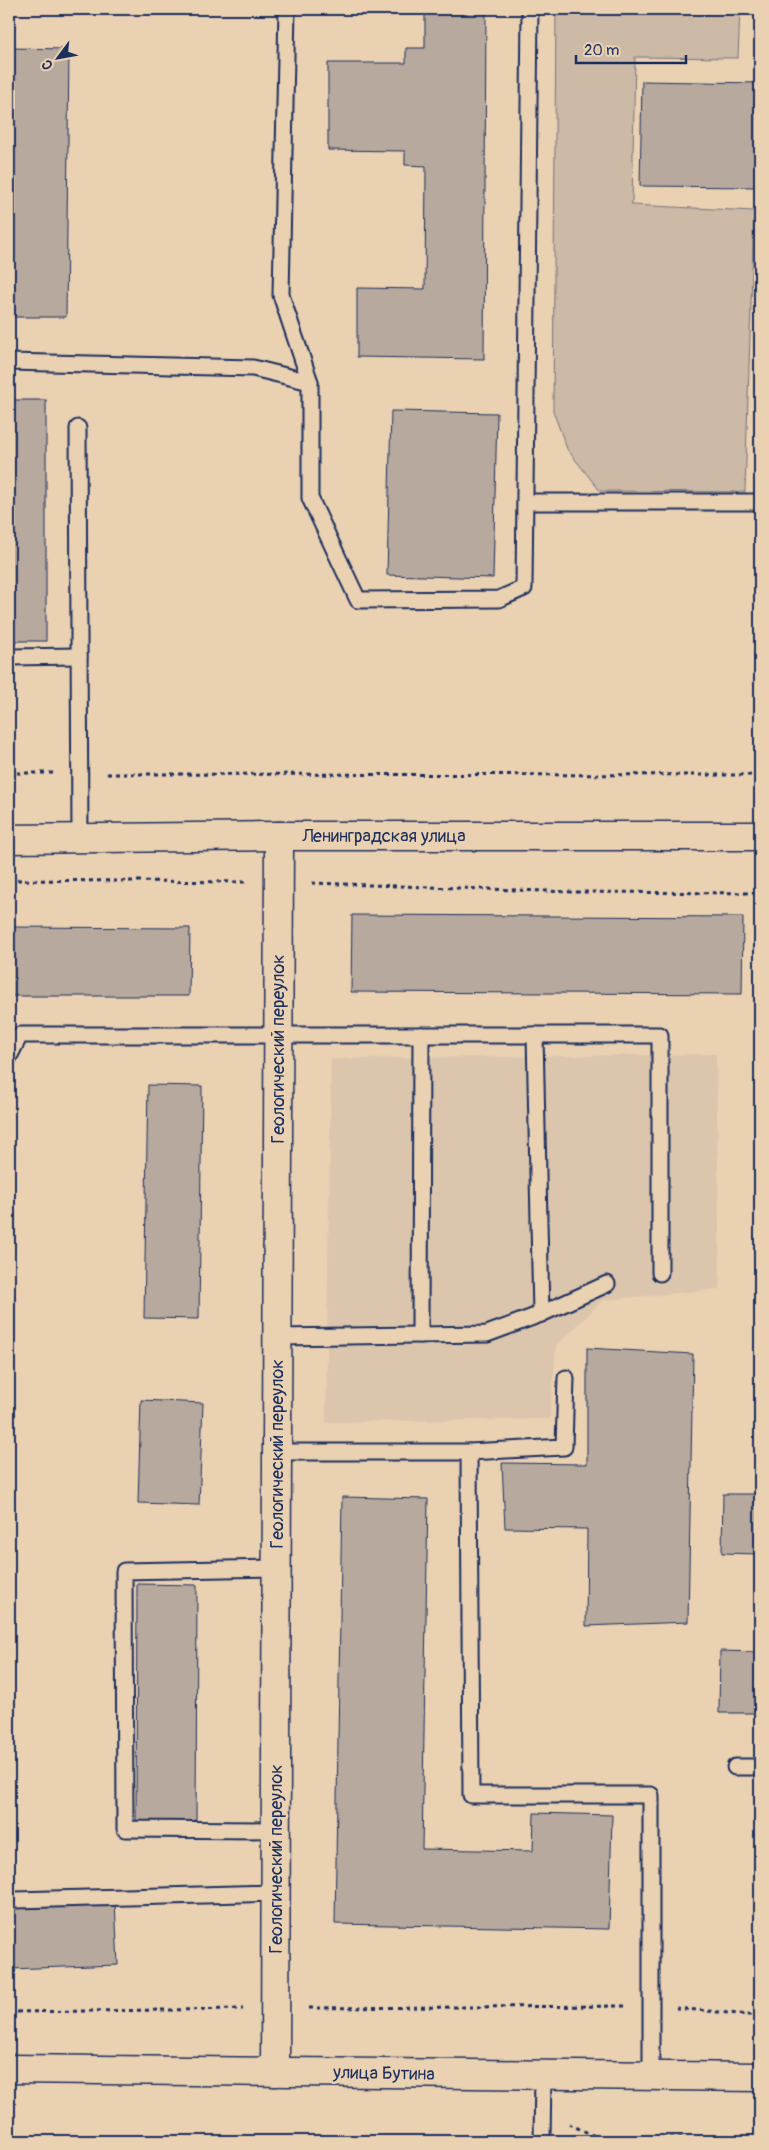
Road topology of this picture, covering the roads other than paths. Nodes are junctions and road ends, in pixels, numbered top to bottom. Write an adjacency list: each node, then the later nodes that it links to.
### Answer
1 (287, 9): 4 (lane)
2 (530, 9): 6 (lane)
3 (9, 362): 4 (lane)
4 (310, 382): 6 (lane)
5 (78, 428): 8 (lane)
6 (524, 502): 7 (lane)
7 (760, 502)
8 (79, 656): 9 (lane); 12 (lane)
9 (9, 657)
10 (279, 836): 11 (street, Ленинградская улица); 12 (street, Ленинградская улица); 14 (street, Геологический переулок)
11 (760, 836)
12 (80, 838): 13 (street, Ленинградская улица)
13 (9, 839)
14 (278, 1034): 15 (lane); 17 (lane); 22 (street, Геологический переулок)
15 (421, 1034): 16 (lane); 21 (lane)
16 (535, 1035): 18 (lane); 20 (lane)
17 (9, 1058)
18 (660, 1274)
19 (607, 1284): 20 (lane)
20 (541, 1314): 21 (lane)
21 (420, 1335): 22 (lane)
22 (278, 1337): 24 (street, Геологический переулок)
23 (566, 1378): 25 (lane)
24 (277, 1452): 25 (lane); 26 (street, Геологический переулок)
25 (469, 1452): 35 (lane)
26 (277, 1568): 29 (street, Геологический переулок); 29 (lane)
27 (735, 1768): 28 (lane)
28 (760, 1768)
29 (276, 1830): 30 (street, Геологический переулок)
30 (276, 1893): 31 (lane); 33 (street, Геологический переулок)
31 (15, 1900)
32 (9, 2069): 33 (street, улица Бутина)
33 (275, 2072): 34 (street, улица Бутина)
34 (543, 2075): 35 (street, улица Бутина); 37 (lane)
35 (651, 2076): 36 (street, улица Бутина)
36 (760, 2076)
37 (542, 2141)

